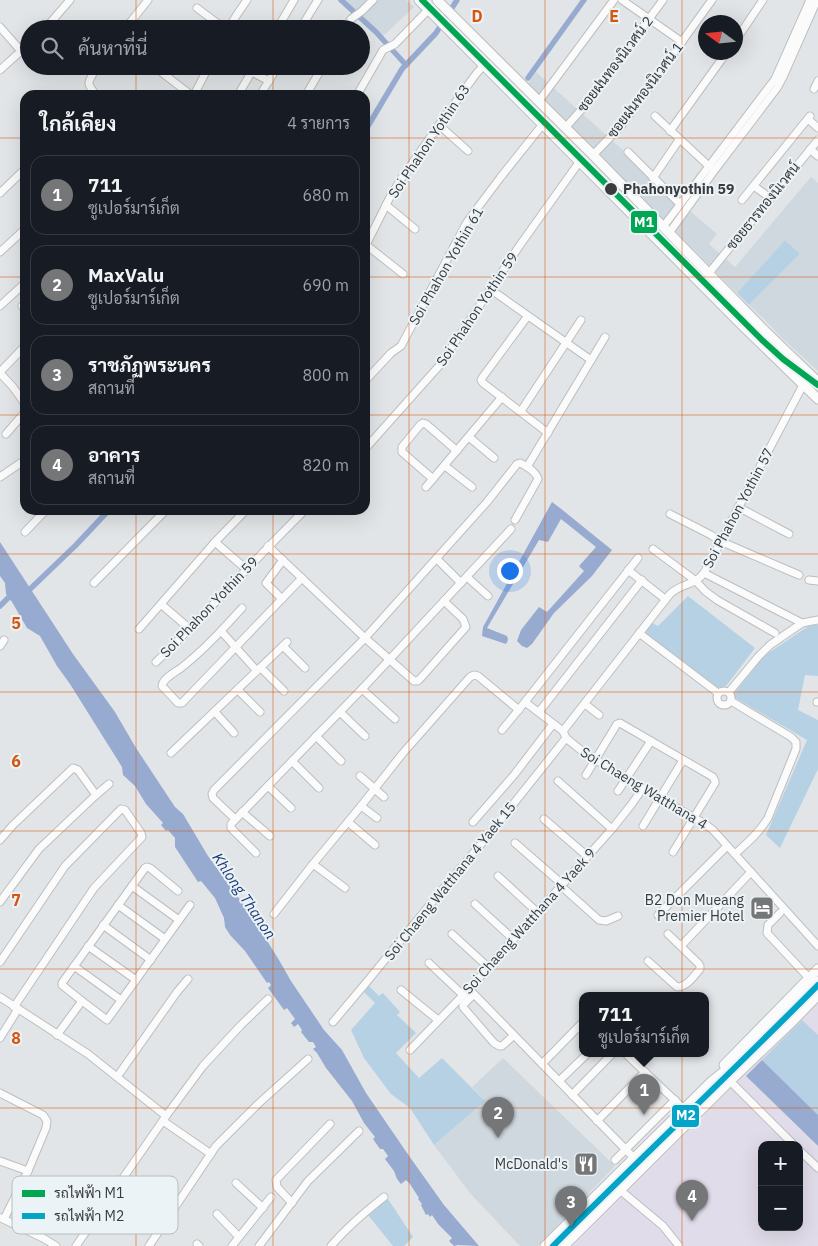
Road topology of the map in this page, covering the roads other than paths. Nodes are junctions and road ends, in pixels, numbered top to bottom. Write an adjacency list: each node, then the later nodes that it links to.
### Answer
1 (70, 0): 19 (street)
2 (148, 0): 20 (street)
3 (247, 0): 22 (street)
4 (294, 0): 23 (street)
5 (318, 0): 24 (street)
6 (374, 0): 25 (street)
7 (418, 0): 17 (main road)
8 (437, 0): 46 (main road)
9 (614, 0): 56 (street)
10 (622, 0): 18 (street)
11 (664, 0): 18 (street, ซอยฝนทองนิเวศน์ 2)
12 (712, 0): 29 (street, ซอยฝนทองนิเวศน์ 1)
13 (763, 0): 27 (street)
14 (809, 0): 28 (street)
15 (817, 0): 28 (street)
16 (197, 8): 21 (street)
17 (428, 10): 33 (main road); 35 (street)
18 (649, 19): 29 (street); 60 (street, ซอยฝนทองนิเวศน์ 2)
19 (52, 20)
20 (132, 20)
21 (214, 20)
22 (233, 20)
23 (282, 20)
24 (306, 20)
25 (350, 20)
26 (0, 27): 30 (street)
27 (743, 30)
28 (796, 38): 71 (street)
29 (682, 42): 68 (street, ซอยฝนทองนิเวศน์ 1)
30 (20, 50)
31 (20, 52): 34 (street)
32 (721, 60): 62 (street)
33 (484, 65): 55 (main road); 59 (street, Soi Phahon Yothin 63)
34 (0, 70)
35 (370, 72)
36 (92, 75): 48 (street)
37 (166, 75): 49 (street)
38 (204, 75): 50 (street)
39 (250, 75): 51 (street)
40 (262, 75): 44 (street)
41 (273, 75): 44 (street)
42 (317, 75): 53 (street)
43 (369, 75): 54 (street)
44 (269, 81): 52 (street)
45 (818, 81): 47 (street)
46 (521, 83): 55 (main road); 56 (main road)
47 (814, 89)
48 (92, 90)
49 (186, 90)
50 (196, 90)
51 (241, 90)
52 (263, 90)
53 (309, 90)
54 (360, 90)
55 (512, 94): 58 (main road)
56 (539, 102): 60 (main road)
57 (655, 116): 62 (street)
58 (543, 124): 70 (main road); 98 (street, Soi Phahon Yothin 61)
59 (439, 125): 66 (street); 79 (street, Soi Phahon Yothin 63)
60 (565, 128): 68 (main road)
61 (818, 128): 74 (street)
62 (670, 131): 63 (street)
63 (680, 140): 71 (street); 73 (street)
64 (818, 140): 65 (street, ซอยธารทองนิเวศน์)
65 (810, 149): 69 (street); 76 (street, ซอยธารทองนิเวศน์)
66 (468, 152)
67 (628, 152): 73 (street)
68 (593, 155): 81 (main road)
69 (818, 156)
70 (580, 161): 89 (street, Soi Phahon Yothin 59); 100 (main road)
71 (711, 168): 78 (street); 81 (street)
72 (20, 174): 75 (street)
73 (653, 178): 78 (street)
74 (754, 186): 76 (street); 77 (street)
75 (0, 193)
76 (770, 198): 86 (street, ซอยธารทองนิเวศน์)
77 (742, 200)
78 (680, 204): 81 (street)
79 (386, 205): 80 (street); 83 (street, Soi Phahon Yothin 63)
80 (415, 228)
81 (666, 230): 86 (main road)
82 (20, 234): 85 (street)
83 (370, 235)
84 (370, 249): 87 (street)
85 (0, 252)
86 (709, 273): 99 (main road)
87 (403, 274)
88 (20, 288): 90 (street)
89 (490, 289): 91 (street); 109 (street, Soi Phahon Yothin 59)
90 (0, 306)
91 (527, 316): 94 (street); 102 (street)
92 (581, 320): 94 (street)
93 (605, 338): 96 (street)
94 (566, 343): 96 (street); 104 (street)
95 (20, 351): 97 (street)
96 (591, 360): 106 (street)
97 (0, 372): 101 (street)
98 (370, 375)
99 (818, 382)
100 (803, 385): 103 (main road); 119 (street, Soi Phahon Yothin 57)
101 (20, 397)
102 (502, 397): 104 (street); 108 (street)
103 (818, 399)
104 (521, 411): 106 (street)
105 (20, 418): 107 (street)
106 (548, 433): 114 (street)
107 (6, 434)
108 (469, 437): 110 (street); 111 (street)
109 (370, 443)
110 (457, 451): 113 (street); 116 (street)
111 (494, 458)
112 (20, 463): 115 (street)
113 (445, 466): 116 (street); 117 (street)
114 (527, 467): 125 (street); 134 (street)
115 (0, 477)
116 (433, 479): 118 (street)
117 (472, 487)
118 (426, 488)
119 (738, 508): 128 (street); 129 (street, Soi Phahon Yothin 57)
120 (670, 514): 129 (street)
121 (41, 515): 127 (street)
122 (161, 515): 146 (street)
123 (241, 515): 130 (street)
124 (301, 515): 131 (street, Soi Phahon Yothin 59)
125 (515, 520)
126 (511, 529): 140 (street)
127 (26, 532)
128 (789, 534)
129 (720, 541): 138 (street, Soi Phahon Yothin 57); 139 (street)
130 (215, 542): 136 (street); 152 (street)
131 (268, 546): 135 (street); 136 (street, Soi Phahon Yothin 59)
132 (653, 548): 144 (street)
133 (638, 558): 137 (street)
134 (436, 559): 147 (street); 161 (street)
135 (283, 560): 141 (street); 149 (street)
136 (246, 570): 157 (street, Soi Phahon Yothin 59)
137 (628, 570): 142 (street); 173 (street)
138 (704, 573): 144 (street, Soi Phahon Yothin 57); 155 (street)
139 (799, 574)
140 (467, 577): 147 (street); 148 (street)
141 (302, 578): 149 (street); 161 (street)
142 (642, 580): 150 (street); 179 (street)
143 (810, 580): 145 (street)
144 (696, 581): 150 (street, Soi Phahon Yothin 57); 160 (street)
145 (818, 581)
146 (94, 583)
147 (461, 583): 151 (street)
148 (488, 596)
149 (282, 599): 162 (street)
150 (665, 599): 159 (street, Soi Phahon Yothin 57)
151 (444, 601): 163 (street); 163 (street)
152 (162, 605): 156 (street); 157 (street)
153 (242, 608): 158 (street)
154 (818, 620): 155 (street)
155 (802, 623): 170 (street)
156 (140, 629)
157 (190, 629): 164 (street, Soi Phahon Yothin 59)
158 (221, 631): 162 (street); 162 (street)
159 (639, 633): 171 (street); 174 (street, Soi Phahon Yothin 57)
160 (775, 633)
161 (365, 638): 163 (street); 212 (street)
162 (236, 647): 166 (street)
163 (390, 660): 167 (street)
164 (156, 662)
165 (305, 668): 166 (street)
166 (259, 669): 168 (street); 169 (street)
167 (362, 689): 178 (street); 181 (street)
168 (238, 690): 176 (street); 177 (street)
169 (284, 691)
170 (728, 692): 171 (street); 172 (street)
171 (718, 693): 172 (street)
172 (730, 701): 225 (street)
173 (525, 702): 175 (street); 179 (street, Soi Chaeng Watthana 4)
174 (584, 704): 180 (street); 185 (street, Soi Phahon Yothin 57)
175 (519, 710): 183 (street); 201 (street)
176 (215, 712): 184 (street); 189 (street)
177 (260, 712)
178 (340, 712): 186 (street); 187 (street)
179 (539, 712): 182 (street, Soi Chaeng Watthana 4)
180 (599, 715)
181 (395, 719)
182 (553, 724): 185 (street, Soi Chaeng Watthana 4); 215 (street)
183 (502, 730)
184 (234, 733)
185 (564, 734): 191 (street, Soi Chaeng Watthana 4); 271 (street, Soi Chaeng Watthana 4 Yaek 15)
186 (316, 736): 190 (street); 193 (street)
187 (365, 736)
188 (651, 741): 191 (street); 192 (street); 196 (street)
189 (171, 753)
190 (292, 760): 199 (street); 200 (street)
191 (595, 760): 194 (street); 196 (street, Soi Chaeng Watthana 4)
192 (683, 760): 206 (street); 211 (street)
193 (341, 761)
194 (586, 775)
195 (360, 776): 201 (street)
196 (626, 778): 202 (street, Soi Chaeng Watthana 4); 203 (street)
197 (558, 781): 217 (street)
198 (109, 784): 204 (street)
199 (268, 786): 208 (street); 209 (street)
200 (320, 788)
201 (375, 788): 205 (street); 207 (street)
202 (643, 788): 206 (street, Soi Chaeng Watthana 4); 217 (street, Soi Chaeng Watthana 4 Yaek 9)
203 (618, 791)
204 (96, 795): 219 (street); 234 (street)
205 (384, 798)
206 (660, 798): 211 (street, Soi Chaeng Watthana 4); 216 (street)
207 (361, 806): 210 (street); 214 (street)
208 (291, 808)
209 (242, 812): 212 (street); 218 (street)
210 (377, 818)
211 (694, 818): 222 (street, Soi Chaeng Watthana 4); 223 (street)
212 (235, 819): 224 (street)
213 (544, 819): 226 (street)
214 (348, 822): 221 (street); 227 (street)
215 (473, 822)
216 (643, 826)
217 (612, 829): 226 (street, Soi Chaeng Watthana 4 Yaek 9)
218 (270, 836)
219 (0, 840)
220 (515, 842): 230 (street)
221 (375, 845)
222 (727, 846): 225 (street, Soi Chaeng Watthana 4); 241 (street)
223 (673, 852)
224 (256, 853)
225 (735, 854): 228 (street, Soi Chaeng Watthana 4)
226 (586, 856): 230 (street, Soi Chaeng Watthana 4 Yaek 9)
227 (313, 864): 232 (street); 240 (street)
228 (751, 872): 250 (street); 251 (street, Soi Chaeng Watthana 4)
229 (498, 876): 238 (street)
230 (562, 885): 238 (street, Soi Chaeng Watthana 4 Yaek 9); 242 (street)
231 (132, 886): 233 (street); 236 (street); 243 (street)
232 (344, 888)
233 (178, 891)
234 (0, 902)
235 (474, 904): 248 (street)
236 (118, 905): 244 (street); 247 (street)
237 (190, 905): 243 (street)
238 (537, 912): 248 (street, Soi Chaeng Watthana 4 Yaek 9)
239 (780, 913): 261 (street)
240 (274, 914)
241 (658, 915)
242 (618, 916)
243 (179, 920): 247 (street)
244 (103, 925): 249 (street); 252 (street)
245 (452, 934): 257 (street)
246 (668, 934): 250 (street)
247 (165, 939): 252 (street)
248 (513, 939): 257 (street, Soi Chaeng Watthana 4 Yaek 9)
249 (88, 946): 256 (street); 260 (street)
250 (681, 946): 253 (street)
251 (818, 946)
252 (151, 960): 260 (street)
253 (648, 961)
254 (0, 962): 269 (street)
255 (428, 963): 263 (street)
256 (74, 966): 267 (street); 268 (street)
257 (488, 967): 263 (street, Soi Chaeng Watthana 4 Yaek 9)
258 (818, 969): 261 (main road)
259 (188, 979): 283 (street)
260 (136, 980): 267 (street)
261 (813, 980): 285 (main road); 285 (main road)
262 (401, 990): 270 (street)
263 (468, 993): 270 (street, Soi Chaeng Watthana 4 Yaek 9); 274 (street); 274 (street)
264 (818, 995): 284 (main road)
265 (0, 997): 269 (street)
266 (268, 999): 291 (street)
267 (121, 1000): 268 (street)
268 (82, 1002): 273 (street)
269 (16, 1008): 273 (street); 275 (street)
270 (438, 1020): 276 (street, Soi Chaeng Watthana 4 Yaek 9)
271 (333, 1022)
272 (579, 1026): 281 (street)
273 (57, 1035): 283 (street)
274 (513, 1036): 281 (street)
275 (0, 1038)
276 (410, 1050)
277 (584, 1057): 286 (street)
278 (609, 1057): 288 (street)
279 (629, 1057): 282 (street)
280 (308, 1059): 297 (street)
281 (542, 1064): 286 (street)
282 (645, 1072): 289 (street); 292 (street)
283 (117, 1077): 291 (street)
284 (730, 1080): 295 (street); 307 (main road)
285 (712, 1081): 290 (main road)
286 (559, 1082): 288 (street)
287 (0, 1093): 303 (street)
288 (572, 1095): 292 (street)
289 (675, 1100): 290 (street); 296 (street)
290 (684, 1108): 299 (main road)
291 (164, 1118): 297 (street); 305 (street)
292 (597, 1121): 296 (street)
293 (330, 1124): 312 (street)
294 (359, 1131): 312 (street)
295 (790, 1141)
296 (625, 1149): 299 (street); 300 (street)
297 (211, 1154): 311 (street)
298 (803, 1154): 302 (street)
299 (634, 1158): 326 (main road)
300 (615, 1160)
301 (0, 1161): 303 (street)
302 (818, 1168)
303 (28, 1171): 304 (street)
304 (25, 1176)
305 (124, 1176)
306 (236, 1183): 313 (street)
307 (620, 1190): 327 (main road); 328 (street)
308 (384, 1197): 325 (street)
309 (271, 1198): 313 (street)
310 (12, 1200): 315 (street)
311 (178, 1203)
312 (292, 1204): 324 (street)
313 (263, 1208): 319 (street)
314 (217, 1214): 319 (street)
315 (2, 1218)
316 (35, 1234): 320 (street)
317 (84, 1234): 321 (street)
318 (157, 1234): 322 (street)
319 (239, 1237): 323 (street)
320 (56, 1246)
321 (76, 1246)
322 (149, 1246)
323 (232, 1246)
324 (259, 1246)
325 (332, 1246)
326 (545, 1246)
327 (564, 1246)
328 (679, 1246)

